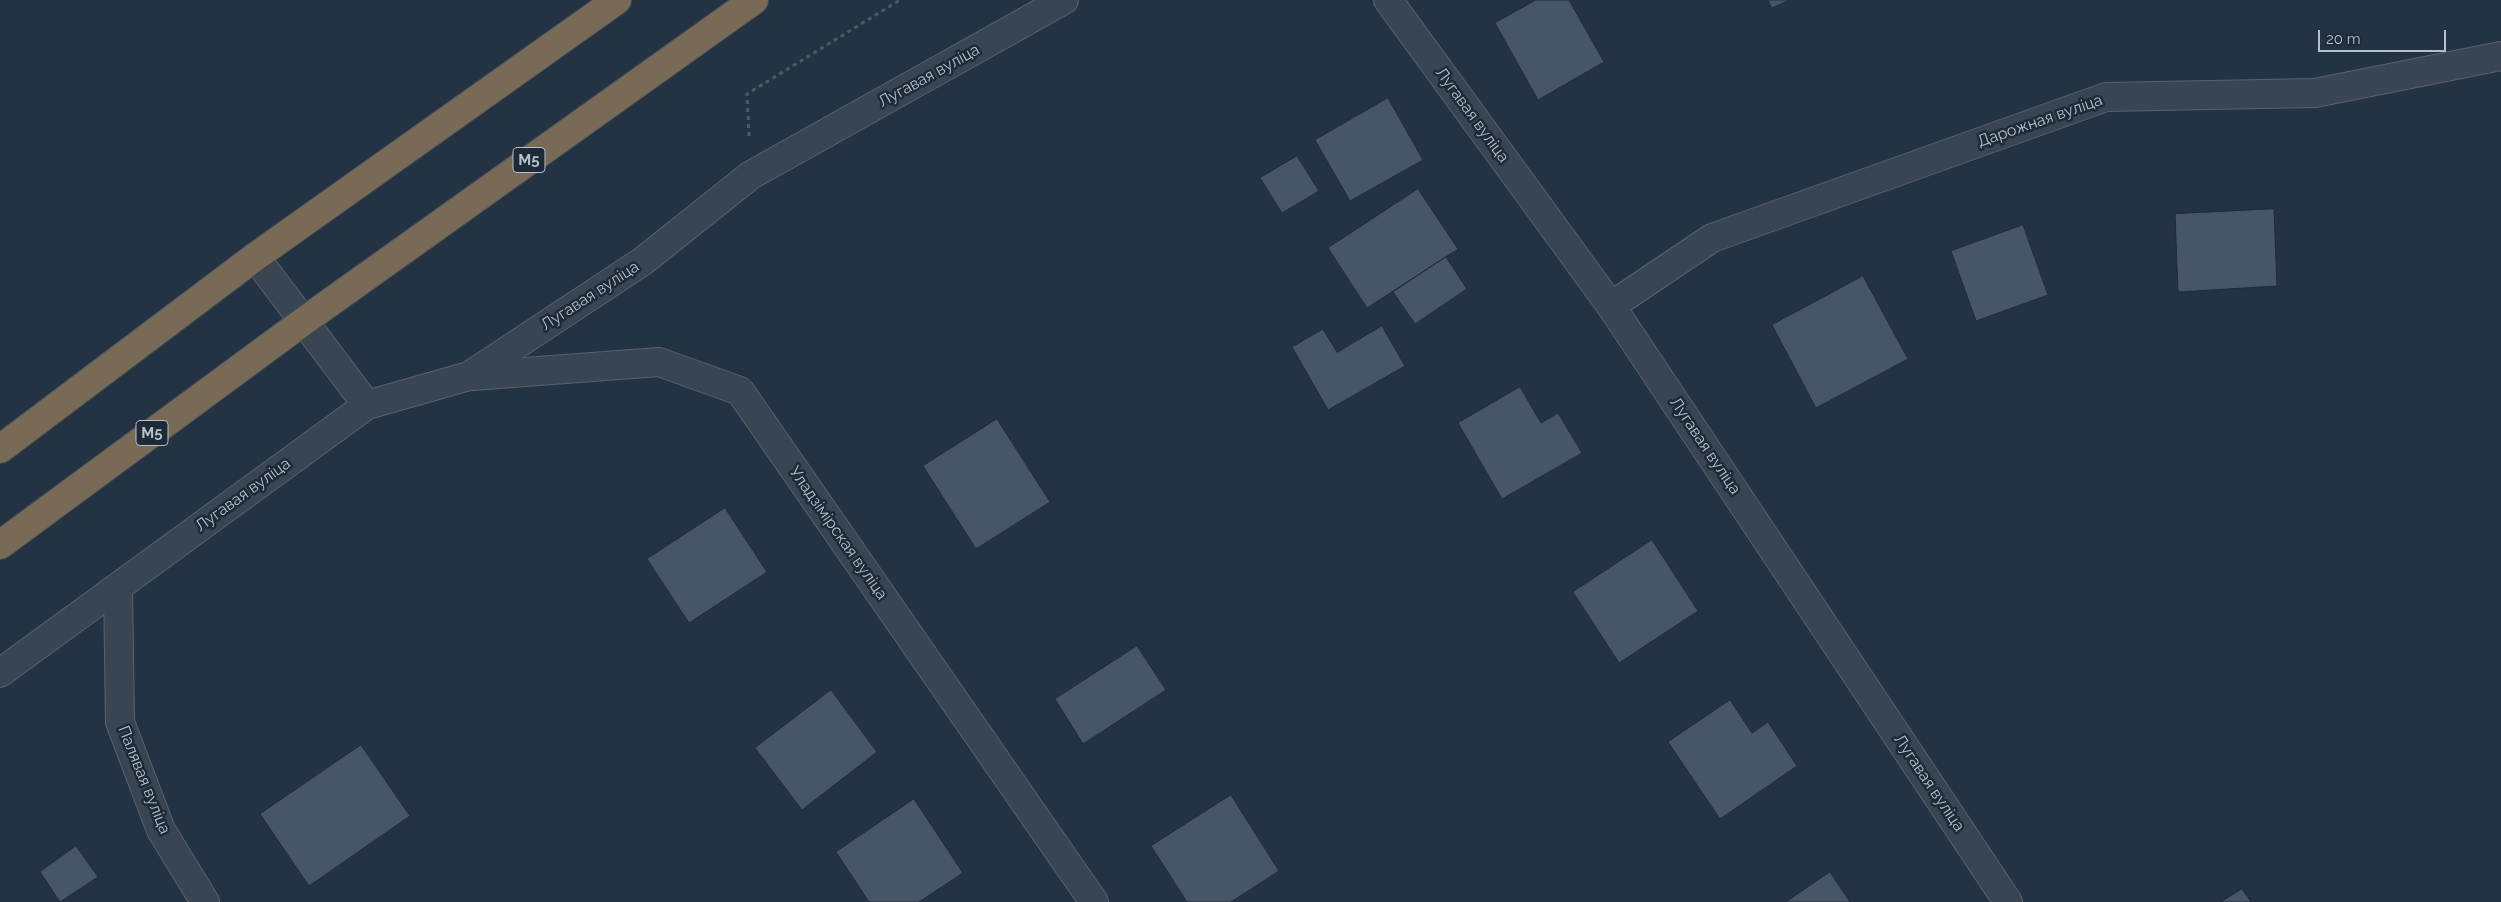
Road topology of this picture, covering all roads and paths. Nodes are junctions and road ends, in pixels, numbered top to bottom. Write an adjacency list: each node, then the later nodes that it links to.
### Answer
1 (617, 0): 8 (highway)
2 (754, 0): 10 (highway, М5)
3 (900, 0): 7 (path)
4 (1064, 0): 11 (street, Лугавая вуліца)
5 (1388, 0): 9 (street, Лугавая вуліца)
6 (2501, 56): 9 (street, Дарожная вуліца)
7 (746, 94)
8 (255, 257): 10 (street); 13 (highway)
9 (1611, 306): 19 (street, Лугавая вуліца)
10 (304, 321): 12 (street); 14 (highway, М5)
11 (469, 376): 12 (street, Лугавая вуліца); 18 (street, Уладзімірская вуліца)
12 (366, 405): 15 (street, Лугавая вуліца)
13 (0, 449)
14 (0, 545)
15 (118, 587): 16 (street, Лугавая вуліца); 17 (street, Палявая вуліца)
16 (0, 673)
17 (205, 902)
18 (1094, 902)
19 (2008, 902)

